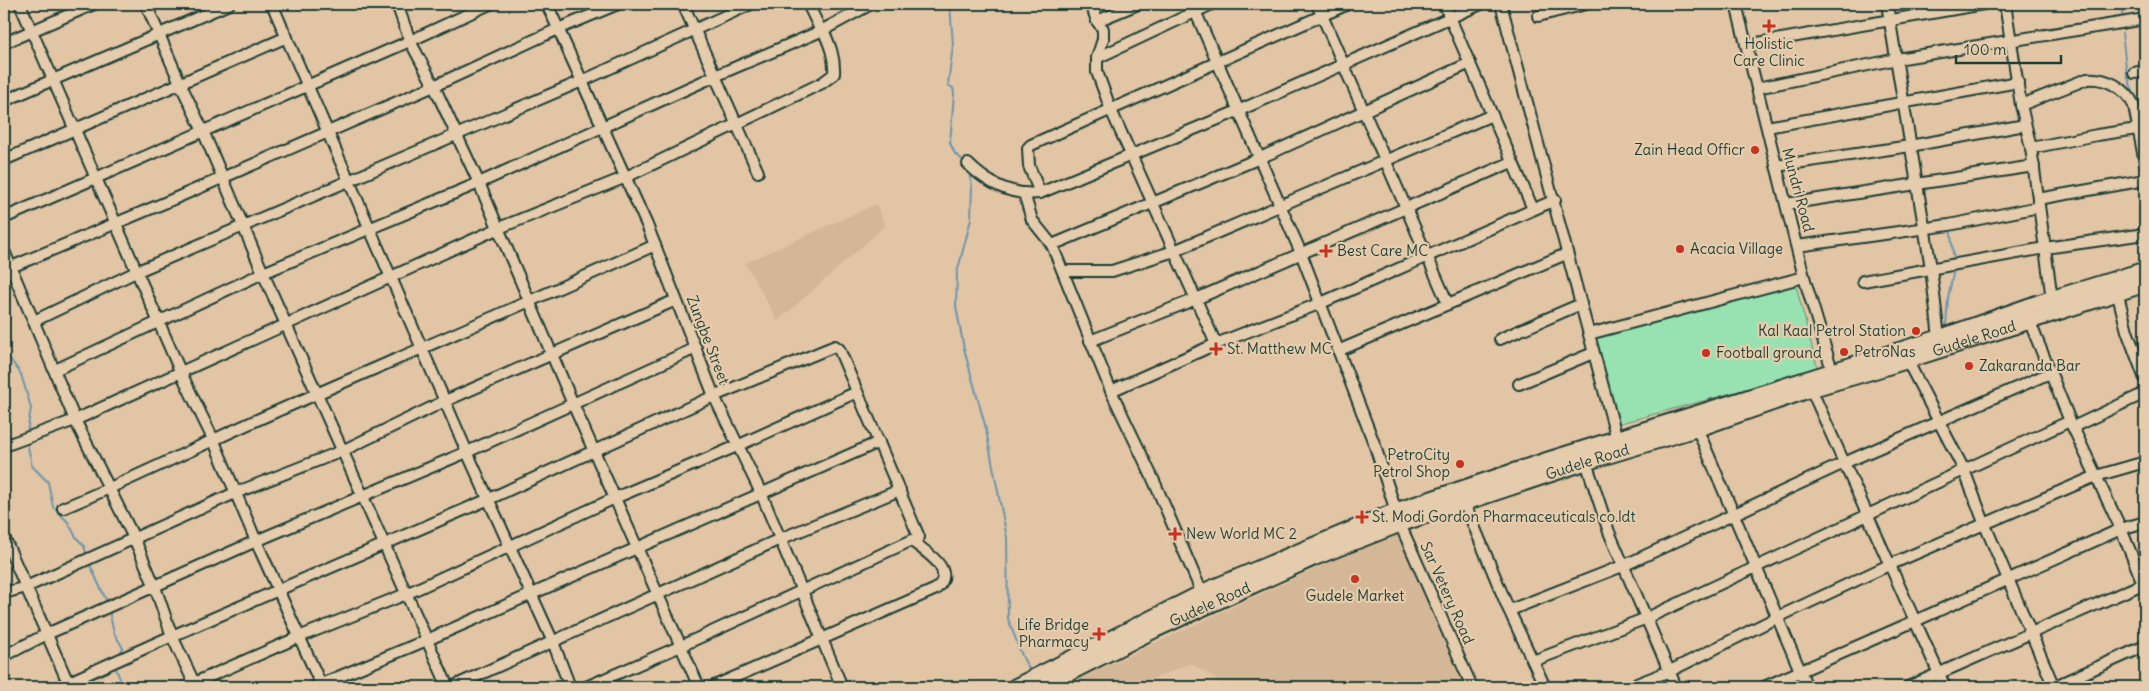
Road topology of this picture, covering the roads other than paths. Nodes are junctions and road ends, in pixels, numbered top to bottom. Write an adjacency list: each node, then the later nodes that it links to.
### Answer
1 (20, 4): 37 (street)
2 (94, 4): 37 (street)
3 (146, 4): 38 (street)
4 (229, 4): 38 (street)
5 (272, 4): 39 (street)
6 (397, 4): 41 (street)
7 (490, 4): 41 (street)
8 (547, 4): 34 (street, Zungbe Street)
9 (618, 4): 34 (street)
10 (682, 4): 35 (street)
11 (751, 4): 35 (street)
12 (808, 4): 36 (street)
13 (871, 4): 36 (street)
14 (1091, 4): 33 (street)
15 (1138, 4): 33 (street)
16 (1212, 4): 27 (street)
17 (1317, 4): 28 (street)
18 (1348, 4): 28 (street)
19 (1444, 4): 30 (street)
20 (1481, 4): 30 (street)
21 (1501, 4): 96 (street)
22 (1586, 4): 29 (street)
23 (1739, 4): 43 (street, Mundri Road)
24 (1887, 4): 31 (street)
25 (1984, 4): 31 (street)
26 (2005, 4): 40 (street)
27 (1194, 8): 44 (street); 46 (street, Sar Vetery Road)
28 (1322, 15): 46 (street); 47 (street)
29 (1538, 16)
30 (1450, 18): 47 (street); 48 (street)
31 (1889, 19): 43 (street); 45 (street)
32 (2145, 19): 40 (street)
33 (1097, 20): 44 (street)
34 (558, 29): 53 (street, Zungbe Street); 57 (street)
35 (693, 29): 51 (street); 53 (street)
36 (822, 30): 51 (street); 66 (street)
37 (32, 31): 42 (street); 52 (street)
38 (158, 33): 52 (street); 55 (street)
39 (287, 36): 55 (street); 56 (street)
40 (2011, 40): 45 (street); 54 (street)
41 (410, 41): 56 (street); 57 (street)
42 (4, 44)
43 (1746, 45): 58 (street, Mundri Road)
44 (1097, 58): 62 (street)
45 (1897, 59): 58 (street); 60 (street)
46 (1218, 61): 62 (street); 63 (street, Sar Vetery Road)
47 (1344, 64): 63 (street); 64 (street)
48 (1470, 64): 64 (street); 65 (street)
49 (2145, 71): 50 (street)
50 (2134, 72)
51 (715, 76): 66 (street); 68 (street)
52 (54, 80): 59 (street); 70 (street)
53 (582, 81): 68 (street, Zungbe Street); 74 (street)
54 (2018, 82): 60 (street); 61 (street)
55 (180, 83): 70 (street); 72 (street)
56 (308, 85): 72 (street); 73 (street)
57 (434, 86): 73 (street); 74 (street)
58 (1757, 88): 69 (street, Mundri Road)
59 (4, 102)
60 (1903, 102): 69 (street); 75 (street)
61 (2021, 104): 67 (street); 71 (street)
62 (1111, 110): 77 (street); 95 (street)
63 (1240, 110): 77 (street); 78 (street, Sar Vetery Road)
64 (1365, 111): 78 (street); 80 (street)
65 (1492, 115): 80 (street); 81 (street)
66 (737, 125): 86 (street); 89 (street)
67 (2025, 125): 75 (street); 76 (street)
68 (604, 127): 89 (street, Zungbe Street); 92 (street)
69 (1767, 127): 84 (street, Mundri Road)
70 (76, 129): 79 (street); 88 (street)
71 (2142, 129): 76 (street); 82 (street)
72 (203, 130): 87 (street); 88 (street)
73 (328, 132): 87 (street); 90 (street)
74 (456, 135): 90 (street); 92 (street)
75 (1910, 146): 84 (street); 93 (street)
76 (2031, 148): 85 (street)
77 (1131, 156): 95 (street); 98 (street)
78 (1260, 158): 98 (street); 100 (street, Sar Vetery Road)
79 (4, 160)
80 (1385, 160): 100 (street); 101 (street)
81 (1512, 162): 101 (street); 102 (street)
82 (2145, 163)
83 (968, 164): 94 (street)
84 (1776, 166): 99 (street, Mundri Road)
85 (2034, 166): 93 (street); 97 (street)
86 (758, 172)
87 (223, 176): 104 (street); 105 (street)
88 (98, 177): 103 (street); 104 (street)
89 (626, 177): 107 (street); 110 (street, Zungbe Street)
90 (349, 180): 105 (street); 106 (street)
91 (2145, 180): 97 (street)
92 (479, 183): 106 (street); 107 (street)
93 (1917, 185): 99 (street); 108 (street)
94 (1024, 193): 95 (street); 111 (street)
95 (1040, 193)
96 (1554, 200): 102 (street); 117 (street)
97 (2038, 203): 108 (street); 113 (street)
98 (1153, 204): 111 (street); 115 (street)
99 (1786, 204): 112 (street, Mundri Road)
100 (1280, 205): 115 (street); 116 (street, Sar Vetery Road)
101 (1407, 207): 116 (street); 118 (street)
102 (1533, 209): 118 (street)
103 (4, 218)
104 (116, 223): 119 (street); 122 (street)
105 (242, 226): 122 (street); 124 (street)
106 (369, 228): 124 (street); 126 (street)
107 (499, 228): 126 (street); 133 (street)
108 (1923, 228): 112 (street); 120 (street)
109 (2145, 234): 113 (street)
110 (655, 245): 132 (street, Zungbe Street); 133 (street)
111 (1052, 245): 123 (street)
112 (1797, 246): 125 (street, Mundri Road)
113 (2045, 248): 120 (street); 131 (street)
114 (4, 251): 119 (street)
115 (1174, 251): 123 (street); 130 (street)
116 (1301, 253): 130 (street); 134 (street, Sar Vetery Road)
117 (1566, 254): 135 (street); 136 (street)
118 (1428, 255): 134 (street); 135 (street)
119 (7, 268): 138 (street)
120 (1930, 268): 127 (street); 142 (street)
121 (2145, 270): 129 (highway, Gudele Road)
122 (138, 271): 138 (street); 139 (street)
123 (1063, 271): 144 (street)
124 (263, 273): 139 (street); 140 (street)
125 (1804, 276): 141 (street); 157 (street, Mundri Road)
126 (391, 277): 140 (street); 147 (street)
127 (1863, 281)
128 (2145, 284): 129 (highway, Gudele Road)
129 (2115, 286): 131 (highway, Gudele Road); 137 (highway, Gudele Road); 149 (street)
130 (1196, 299): 144 (street); 145 (street)
131 (2052, 299): 142 (highway, Gudele Road)
132 (676, 300): 148 (street, Zungbe Street); 152 (street)
133 (530, 302): 147 (street); 152 (street)
134 (1321, 304): 145 (street); 150 (street, Sar Vetery Road)
135 (1448, 304): 150 (street)
136 (1581, 304): 141 (street); 143 (street)
137 (2028, 320): 153 (highway, Gudele Road); 156 (street)
138 (34, 321): 154 (street)
139 (160, 322): 154 (street); 155 (street)
140 (286, 324): 155 (street); 163 (street)
141 (1589, 334): 151 (street)
142 (1939, 338): 157 (highway, Gudele Road)
143 (1500, 339)
144 (1090, 341): 161 (street)
145 (1216, 344): 161 (street)
146 (2145, 346): 149 (street)
147 (423, 347): 163 (street); 166 (street)
148 (696, 348): 165 (street, Zungbe Street); 167 (street)
149 (2134, 348): 158 (street)
150 (1340, 350): 196 (street, Sar Vetery Road)
151 (1593, 353): 159 (street); 173 (street)
152 (552, 355): 166 (street); 167 (street)
153 (1907, 360): 157 (highway, Gudele Road); 169 (street)
154 (55, 370): 168 (street)
155 (182, 373): 168 (street); 172 (street)
156 (2050, 373): 169 (street); 170 (street)
157 (1834, 376): 160 (highway, Gudele Road); 173 (highway, Gudele Road)
158 (2145, 379)
159 (1519, 384)
160 (1812, 389): 171 (highway, Gudele Road); 182 (street)
161 (1111, 391): 218 (street)
162 (857, 392): 165 (street); 174 (street); 176 (street)
163 (317, 393): 172 (street); 177 (street)
164 (2145, 393): 170 (street)
165 (714, 396): 176 (street, Zungbe Street); 179 (street)
166 (445, 401): 177 (street); 178 (street)
167 (573, 404): 178 (street); 179 (street)
168 (75, 420): 175 (street); 185 (street)
169 (1938, 422): 182 (street); 183 (street)
170 (2072, 424): 183 (street); 184 (street)
171 (1697, 428): 180 (highway, Gudele Road); 194 (street)
172 (213, 439): 185 (street); 188 (street)
173 (1617, 439): 196 (highway, Gudele Road)
174 (879, 442): 186 (street); 187 (street)
175 (4, 446)
176 (737, 446): 187 (street, Zungbe Street); 190 (street)
177 (342, 451): 188 (street); 189 (street)
178 (467, 452): 189 (street); 191 (street)
179 (595, 452): 190 (street); 191 (street)
180 (1586, 462): 192 (highway, Gudele Road); 208 (street)
181 (2145, 462): 184 (street)
182 (1844, 463): 194 (street); 195 (street)
183 (1964, 470): 195 (street); 198 (street)
184 (2096, 476): 198 (street); 199 (street)
185 (111, 488): 193 (street); 201 (street)
186 (900, 490): 202 (street); 203 (street)
187 (761, 493): 202 (street, Zungbe Street); 207 (street)
188 (235, 494): 201 (street); 204 (street)
189 (363, 496): 204 (street); 205 (street)
190 (615, 498): 206 (street); 207 (street)
191 (489, 499): 205 (street); 206 (street)
192 (1464, 502): 196 (highway, Gudele Road); 222 (street)
193 (63, 508)
194 (1734, 514): 208 (street); 210 (street)
195 (1867, 516): 209 (street); 210 (street)
196 (1398, 517): 218 (highway, Gudele Road); 240 (highway, Gudele Road); 252 (street, Sar Vetery Road)
197 (2145, 522): 199 (street)
198 (1985, 525): 209 (street); 211 (street)
199 (2121, 528): 211 (street); 212 (street)
200 (4, 537): 213 (street)
201 (134, 538): 213 (street); 214 (street)
202 (780, 539): 215 (street, Zungbe Street); 221 (street)
203 (912, 541): 215 (street); 230 (street)
204 (256, 542): 214 (street); 216 (street)
205 (386, 544): 216 (street); 219 (street)
206 (509, 546): 219 (street); 220 (street)
207 (637, 547): 220 (street); 221 (street)
208 (1625, 565): 222 (street); 224 (street)
209 (1889, 565): 223 (street); 225 (street)
210 (1756, 566): 223 (street); 224 (street)
211 (2009, 579): 225 (street); 226 (street)
212 (2145, 585): 226 (street)
213 (26, 587): 217 (street); 227 (street)
214 (155, 587): 227 (street); 228 (street)
215 (802, 589): 230 (street, Zungbe Street); 233 (street)
216 (277, 590): 228 (street); 229 (street)
217 (4, 593)
218 (1202, 593): 240 (highway, Gudele Road)
219 (406, 594): 229 (street); 231 (street)
220 (530, 595): 231 (street); 232 (street)
221 (658, 595): 232 (street); 233 (street)
222 (1510, 610): 236 (street)
223 (1778, 617): 237 (street); 238 (street)
224 (1647, 618): 236 (street); 237 (street)
225 (1915, 621): 238 (street); 239 (street)
226 (2031, 633): 239 (street); 260 (street)
227 (47, 634): 235 (street); 241 (street)
228 (172, 636): 241 (street); 242 (street)
229 (299, 637): 242 (street); 243 (street)
230 (823, 638): 249 (street); 250 (street, Zungbe Street)
231 (427, 640): 243 (street); 245 (street)
232 (553, 642): 245 (street); 246 (street)
233 (681, 646): 247 (street); 248 (street)
234 (2145, 646): 260 (street)
235 (4, 656)
236 (1533, 661): 253 (street)
237 (1670, 671): 254 (street); 255 (street)
238 (1800, 671): 256 (street); 257 (street)
239 (1939, 674): 258 (street); 259 (street)
240 (1044, 682): 251 (highway)
241 (69, 685): 244 (street)
242 (192, 686)
243 (319, 686)
244 (58, 687)
245 (450, 687)
246 (570, 687)
247 (586, 687)
248 (699, 687)
249 (712, 687)
250 (842, 687)
251 (1016, 687)
252 (1472, 687)
253 (1545, 687)
254 (1629, 687)
255 (1676, 687)
256 (1764, 687)
257 (1808, 687)
258 (1908, 687)
259 (1945, 687)
260 (2054, 687)

